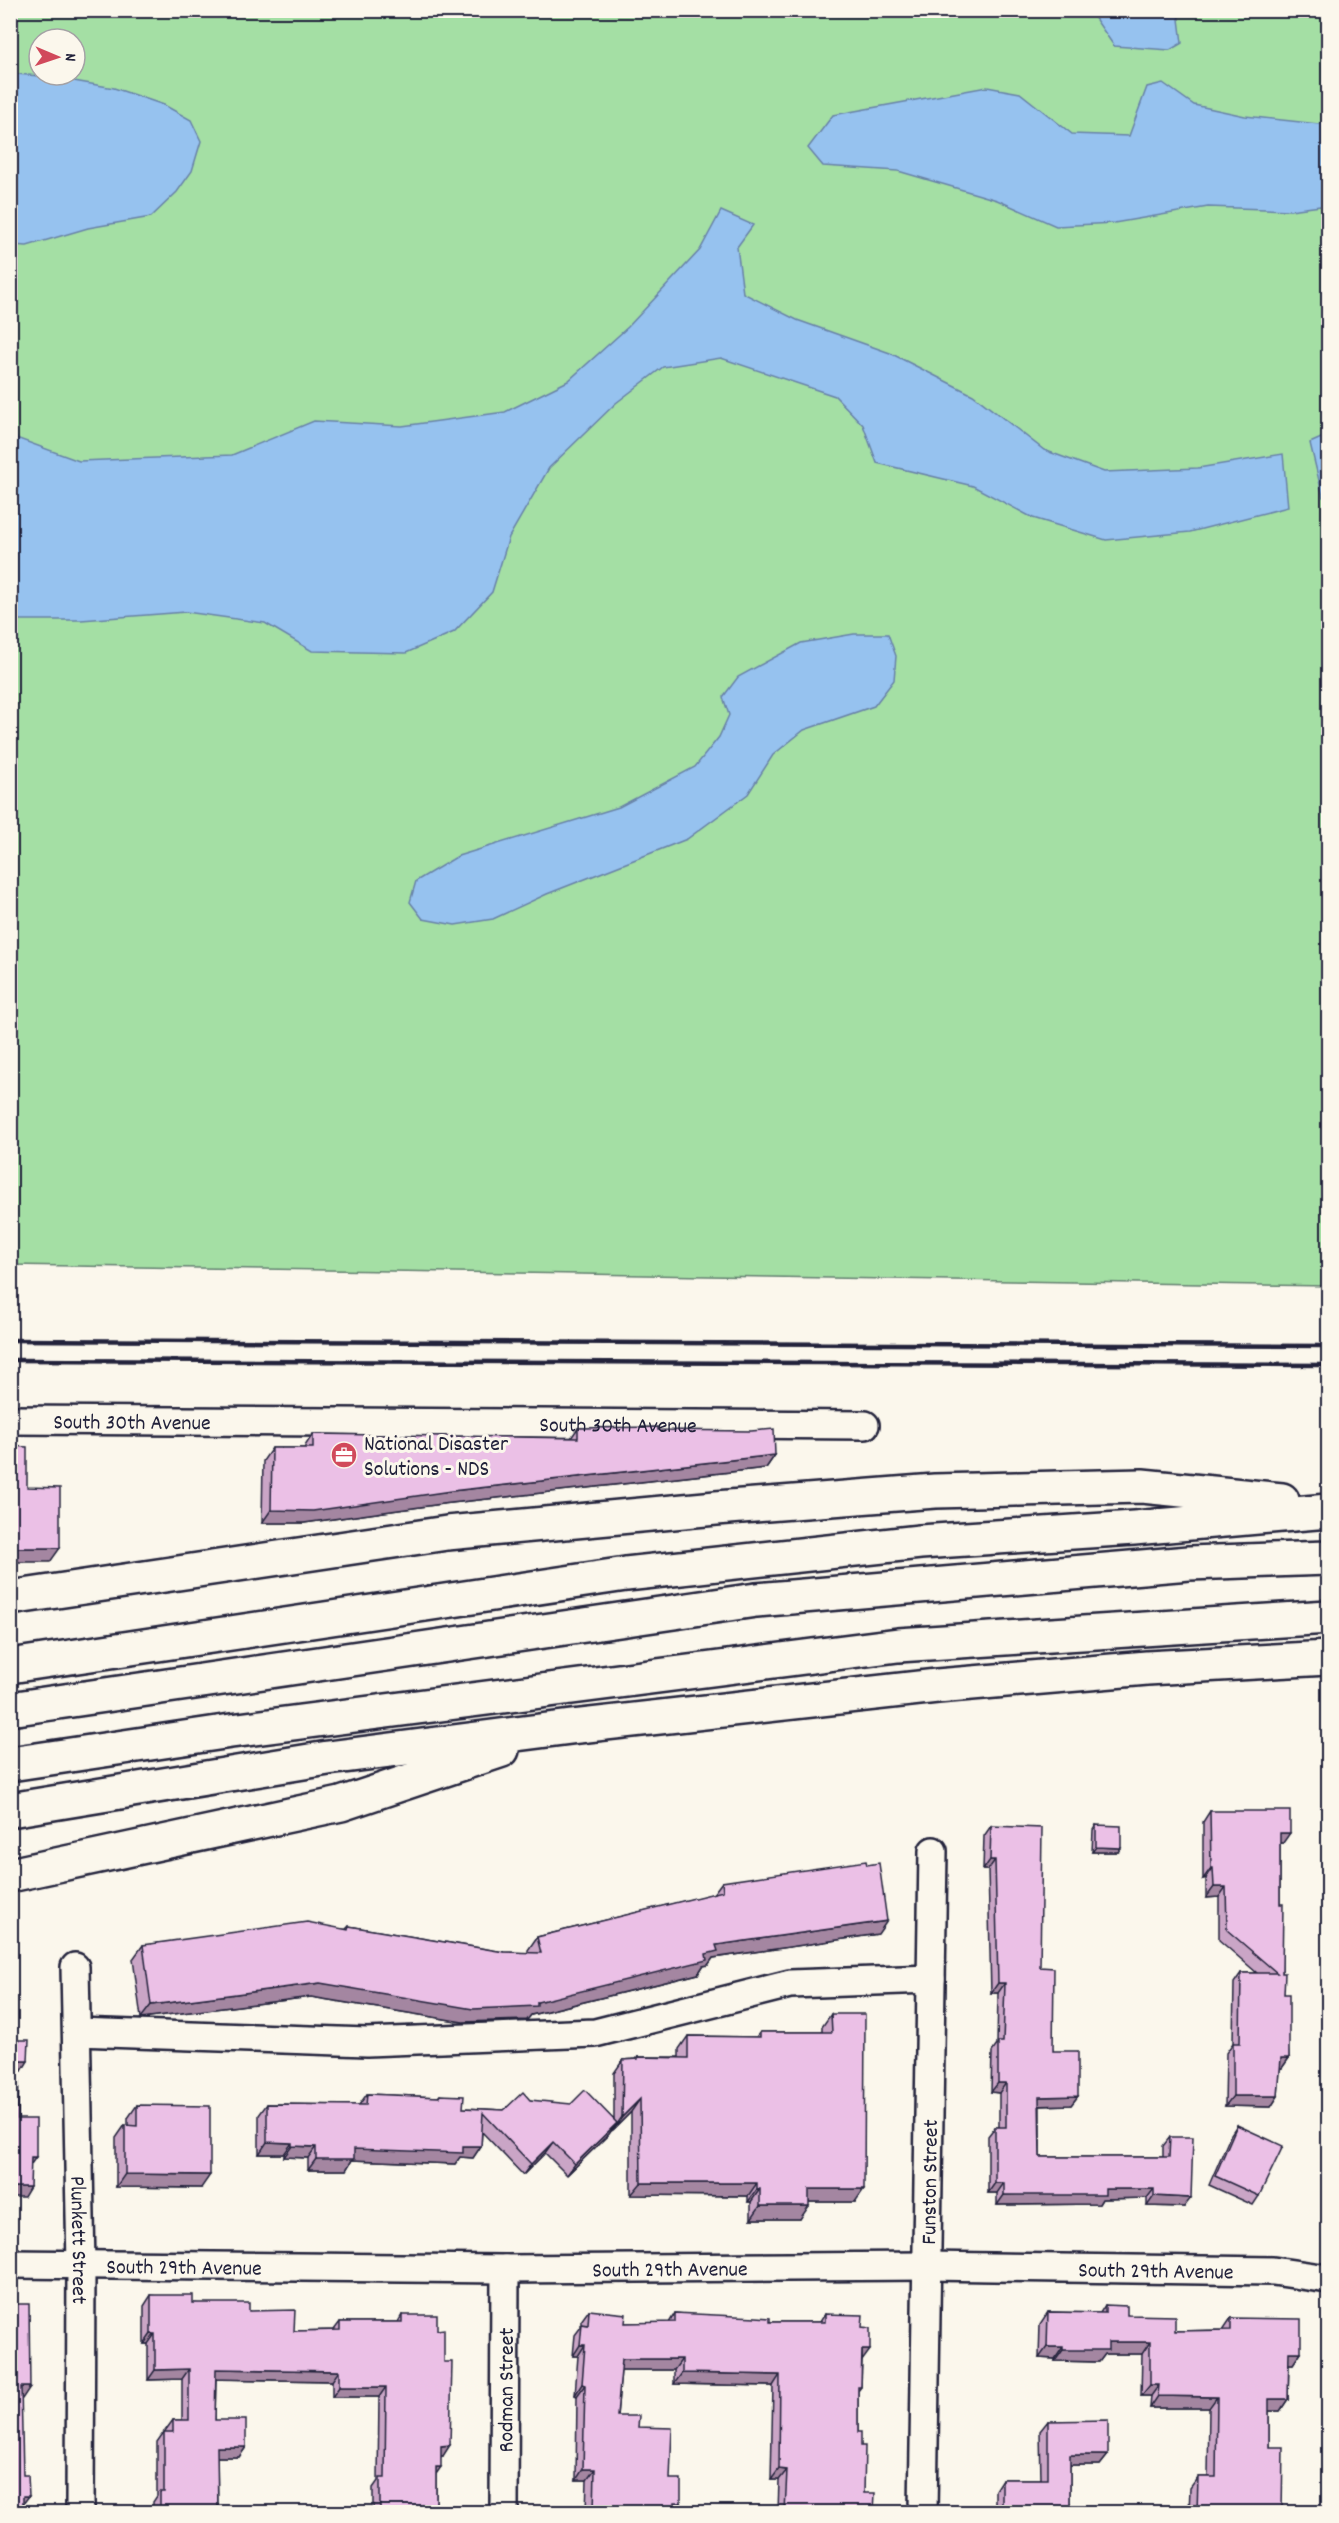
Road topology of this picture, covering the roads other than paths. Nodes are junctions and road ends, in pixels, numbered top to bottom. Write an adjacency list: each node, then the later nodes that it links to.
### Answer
1 (10, 1419): 2 (street, South 30th Avenue)
2 (865, 1425)
3 (1329, 1505): 6 (highway)
4 (1329, 1510): 9 (highway)
5 (1329, 1558): 10 (highway)
6 (10, 1598)
7 (1329, 1617): 12 (highway)
8 (1329, 1658): 11 (highway)
9 (10, 1666)
10 (10, 1709)
11 (571, 1727): 13 (highway); 15 (highway)
12 (10, 1764)
13 (10, 1810)
14 (933, 1851): 17 (street, Funston Street)
15 (10, 1875)
16 (75, 1967): 18 (street, Plunkett Street)
17 (931, 1979): 18 (street); 21 (street, Funston Street)
18 (77, 2032): 20 (street, Plunkett Street)
19 (10, 2264): 20 (street, South 29th Avenue)
20 (81, 2265): 22 (street, South 29th Avenue); 24 (street, Plunkett Street)
21 (927, 2266): 22 (street, South 29th Avenue); 23 (street, South 29th Avenue); 26 (street, Funston Street)
22 (505, 2269): 25 (street, Rodman Street)
23 (1329, 2279)
24 (80, 2512)
25 (504, 2512)
26 (923, 2512)

